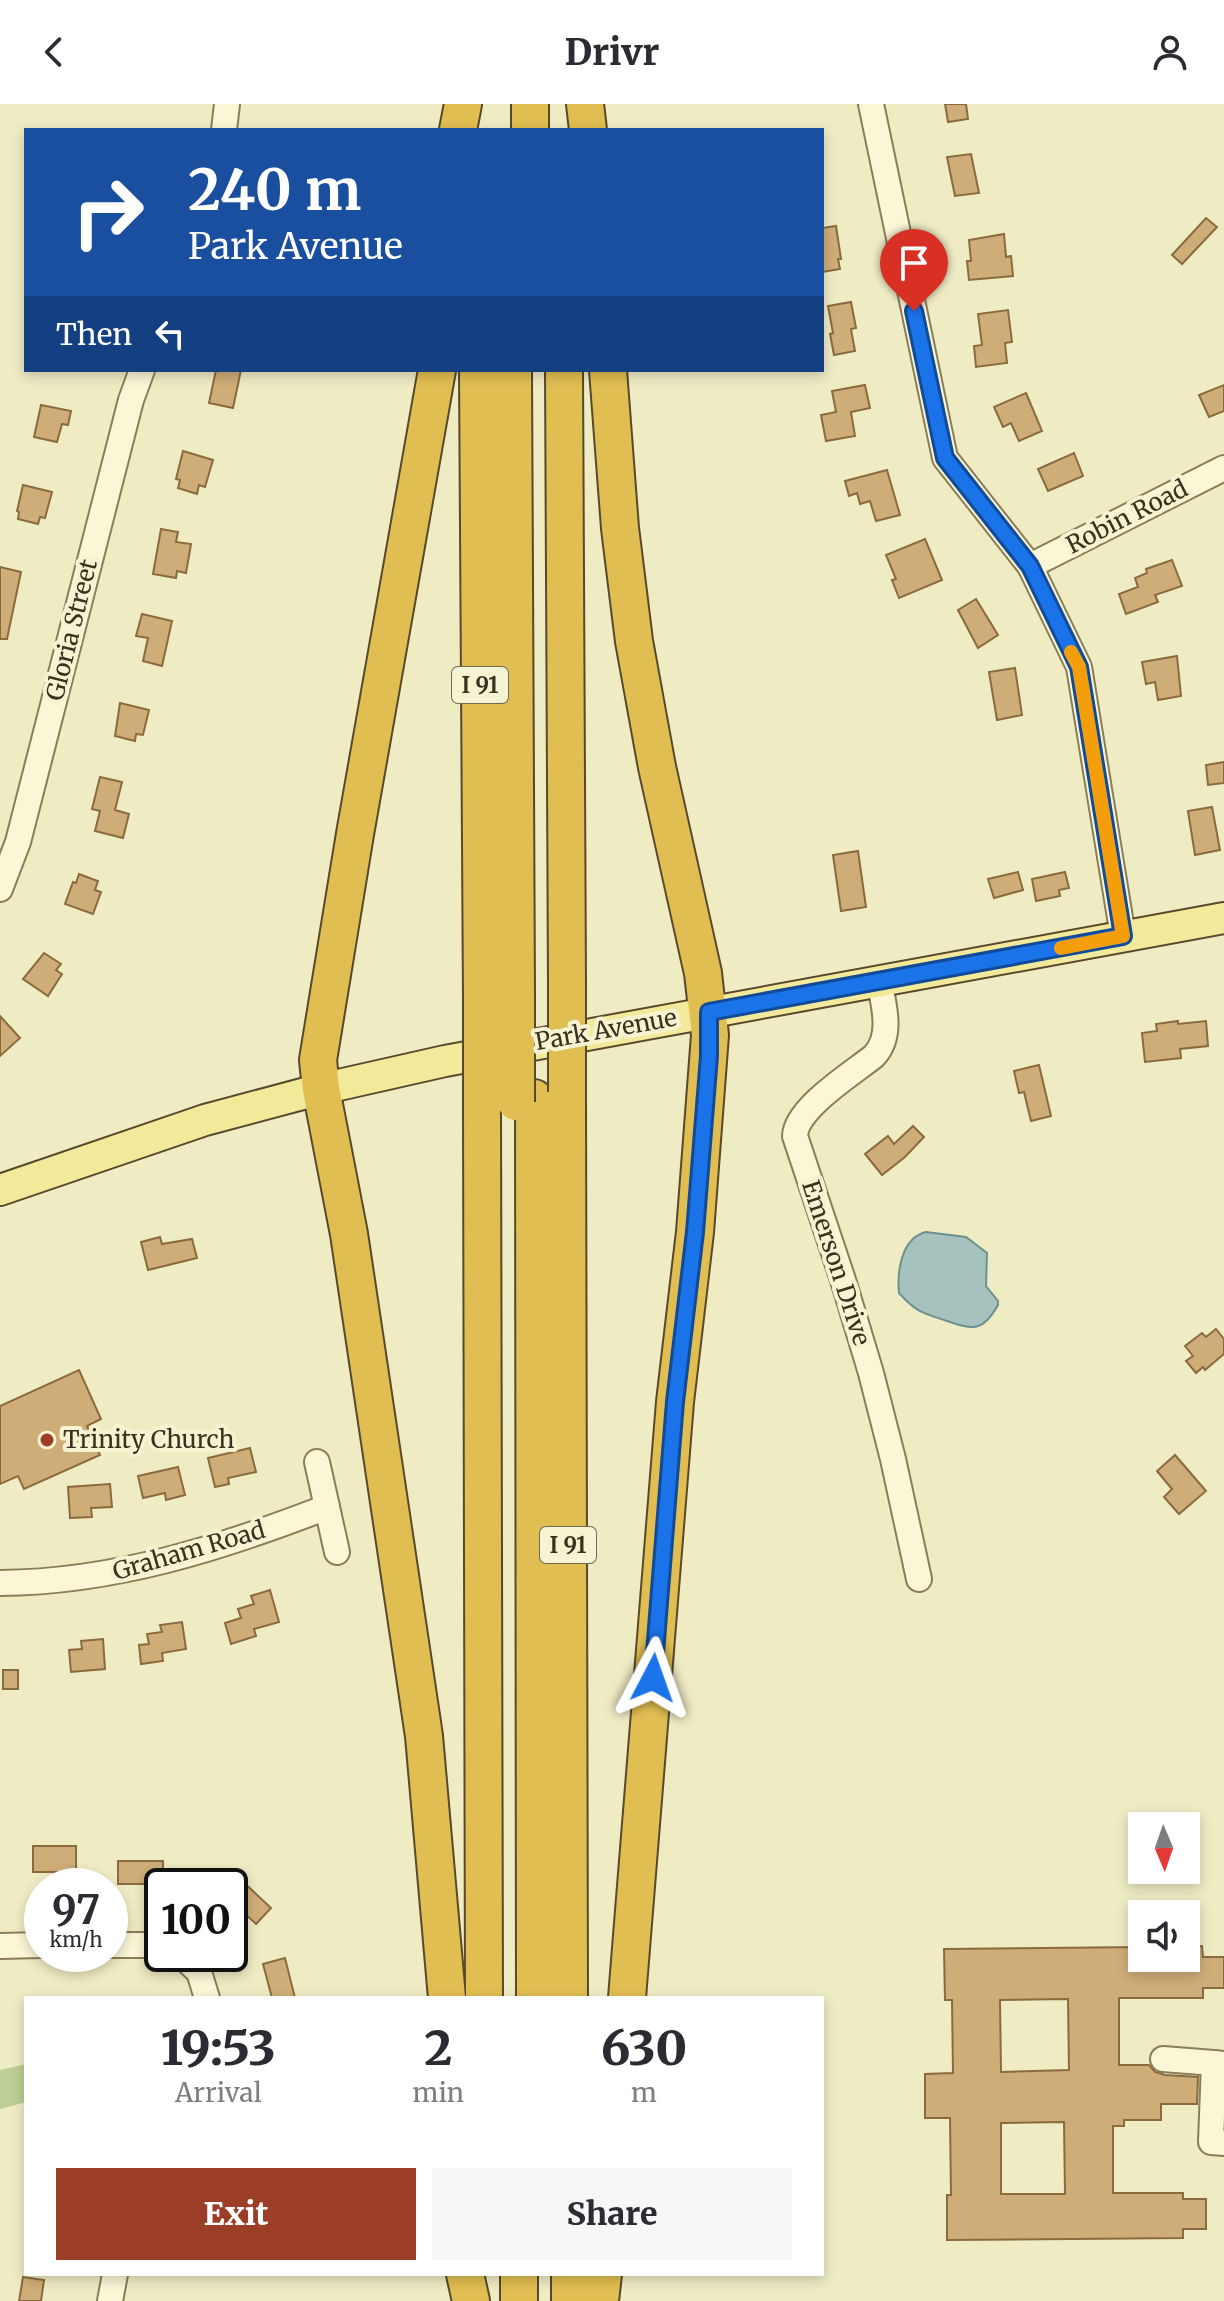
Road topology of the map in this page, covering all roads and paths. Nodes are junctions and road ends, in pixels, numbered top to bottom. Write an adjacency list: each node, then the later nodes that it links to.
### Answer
1 (227, 104): 9 (street)
2 (463, 104): 10 (highway)
3 (478, 104): 11 (highway)
4 (512, 104): 12 (highway)
5 (530, 104): 13 (highway)
6 (563, 104): 14 (highway)
7 (585, 104): 15 (highway)
8 (871, 104): 24 (street)
9 (224, 128)
10 (458, 128)
11 (478, 128)
12 (512, 128)
13 (530, 128)
14 (563, 128)
15 (588, 128)
16 (141, 372): 25 (street, Gloria Street)
17 (437, 372): 31 (highway)
18 (478, 372): 29 (highway, I 91)
19 (513, 372): 29 (highway)
20 (531, 372): 29 (highway)
21 (564, 372): 29 (highway, I 91)
22 (608, 372): 30 (highway)
23 (1224, 468): 24 (street, Robin Road)
24 (1030, 566): 27 (street)
25 (0, 889)
26 (1224, 918): 27 (main road, Park Avenue)
27 (1123, 936): 28 (main road, Park Avenue)
28 (879, 981): 30 (main road, Park Avenue); 37 (street, Emerson Drive)
29 (525, 993): 32 (highway, I 91, bridge); 32 (highway, I 91, bridge)
30 (709, 1012): 31 (main road, Park Avenue); 48 (highway)
31 (321, 1089): 33 (main road, Park Avenue); 43 (highway)
32 (525, 1100): 44 (highway, I 91); 45 (highway); 46 (highway); 47 (highway, I 91)
33 (0, 1190)
34 (317, 1462): 35 (street)
35 (327, 1507): 36 (street); 38 (street, Graham Road)
36 (337, 1552)
37 (919, 1579)
38 (0, 1583)
39 (24, 1945): 40 (street)
40 (0, 1946)
41 (199, 1972): 42 (street)
42 (206, 1996)
43 (447, 1996)
44 (484, 1996)
45 (518, 1996)
46 (535, 1996)
47 (569, 1996)
48 (627, 1996)
49 (1163, 2059): 50 (street)
50 (1219, 2063): 51 (street)
51 (1224, 2143)
52 (115, 2276): 59 (street)
53 (465, 2276): 60 (highway)
54 (485, 2276): 61 (highway)
55 (519, 2276): 62 (highway)
56 (536, 2276): 63 (highway)
57 (570, 2276): 64 (highway)
58 (603, 2276): 65 (highway)
59 (110, 2301)
60 (471, 2301)
61 (485, 2301)
62 (519, 2301)
63 (536, 2301)
64 (570, 2301)
65 (600, 2301)

